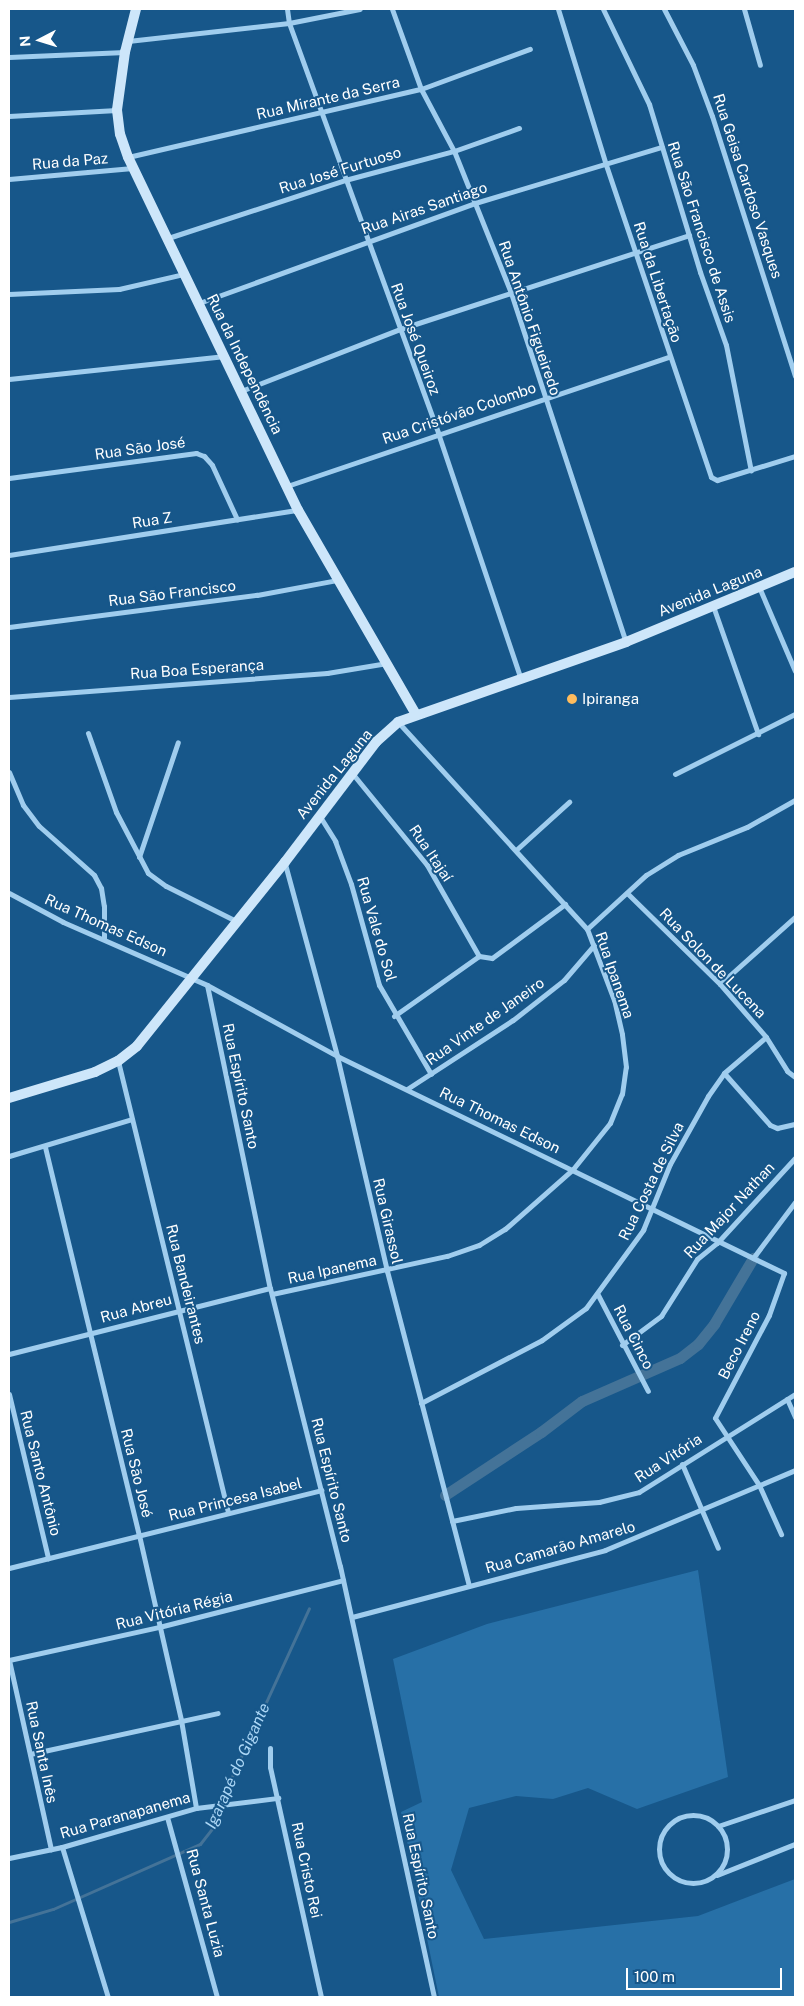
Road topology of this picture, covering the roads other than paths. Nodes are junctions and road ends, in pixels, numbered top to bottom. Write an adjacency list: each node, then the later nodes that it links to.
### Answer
1 (136, 9): 10 (main road, Rua da Independência)
2 (287, 9): 9 (street, Rua José Queiroz)
3 (360, 9): 9 (street)
4 (392, 9): 15 (street, Rua Antônio Figueiredo)
5 (558, 9): 23 (street, Rua da Libertação)
6 (603, 9): 20 (street, Rua São Francisco de Assis)
7 (664, 9): 39 (street, Rua Geisa Cardoso Vasques)
8 (744, 9): 14 (street)
9 (289, 22): 10 (street); 17 (street, Rua José Queiroz)
10 (128, 41): 12 (main road, Rua da Independência)
11 (530, 49): 15 (street, Rua Mirante da Serra)
12 (125, 52): 13 (street); 16 (main road, Rua da Independência)
13 (9, 57)
14 (760, 65)
15 (421, 89): 17 (street, Rua Mirante da Serra); 21 (street, Rua Antônio Figueiredo)
16 (117, 110): 18 (street); 22 (main road, Rua da Independência)
17 (321, 112): 22 (street, Rua Mirante da Serra); 26 (street, Rua José Queiroz)
18 (9, 116)
19 (520, 128): 21 (street, Rua José Furtuoso)
20 (662, 147): 23 (street, Rua Airas Santiago); 28 (street, Rua São Francisco de Assis)
21 (454, 151): 26 (street, Rua José Furtuoso); 27 (street, Rua Antônio Figueiredo)
22 (128, 157): 24 (main road, Rua da Independência)
23 (606, 165): 27 (street, Rua Airas Santiago); 31 (street, Rua da Libertação)
24 (134, 168): 25 (street, Rua da Paz); 29 (main road, Rua da Independência)
25 (9, 179)
26 (345, 180): 29 (street, Rua José Furtuoso); 30 (street, Rua José Queiroz)
27 (475, 203): 30 (street, Rua Airas Santiago); 33 (street, Rua Antônio Figueiredo)
28 (689, 235): 31 (street); 45 (street, Rua São Francisco de Assis)
29 (168, 238): 32 (main road, Rua da Independência)
30 (366, 241): 35 (street, Rua Airas Santiago); 36 (street, Rua José Queiroz)
31 (636, 252): 33 (street); 38 (street, Rua da Libertação)
32 (185, 274): 34 (street); 35 (main road, Rua da Independência)
33 (511, 293): 36 (street); 42 (street, Rua Antônio Figueiredo)
34 (9, 294)
35 (198, 303): 37 (main road, Rua da Independência)
36 (400, 329): 41 (street); 43 (street, Rua José Queiroz)
37 (223, 356): 40 (street); 41 (main road, Rua da Independência)
38 (669, 357): 42 (street, Rua Cristóvão Colombo); 45 (street, Rua da Libertação)
39 (795, 376)
40 (9, 379)
41 (240, 391): 47 (main road, Rua da Independência)
42 (544, 398): 43 (street, Rua Cristóvão Colombo); 56 (street, Rua Antônio Figueiredo)
43 (438, 433): 47 (street, Rua Cristóvão Colombo); 59 (street, Rua José Queiroz)
44 (795, 456): 45 (street, Rua da Libertação)
45 (751, 471)
46 (9, 478): 49 (street, Rua São José)
47 (286, 486): 48 (main road, Rua da Independência)
48 (298, 510): 49 (street, Rua Z); 52 (main road, Rua da Independência)
49 (237, 519): 50 (street, Rua Z)
50 (9, 555)
51 (795, 572): 53 (main road, Avenida Laguna)
52 (337, 580): 55 (street, Rua São Francisco); 57 (main road, Rua da Independência)
53 (759, 587): 54 (main road, Avenida Laguna); 58 (street)
54 (713, 606): 56 (main road, Avenida Laguna); 65 (street)
55 (9, 627)
56 (626, 642): 59 (main road, Avenida Laguna)
57 (387, 663): 60 (street, Rua Boa Esperança); 61 (main road, Rua da Independência)
58 (795, 671)
59 (521, 678): 61 (main road, Avenida Laguna)
60 (9, 697)
61 (415, 714): 63 (main road, Avenida Laguna)
62 (795, 714): 65 (street)
63 (398, 722): 68 (main road, Avenida Laguna); 73 (street, Rua Ipanema)
64 (88, 733): 74 (street)
65 (758, 734): 69 (street)
66 (178, 742): 74 (street)
67 (9, 772): 82 (street)
68 (352, 773): 72 (main road, Avenida Laguna); 84 (street, Rua Itajaí)
69 (675, 774)
70 (795, 800): 76 (street)
71 (569, 802): 73 (street)
72 (319, 814): 75 (main road, Avenida Laguna); 88 (street, Rua Vale do Sol)
73 (516, 850): 78 (street, Rua Ipanema)
74 (139, 857): 80 (street)
75 (285, 862): 80 (main road, Avenida Laguna); 90 (street, Rua Girassol)
76 (627, 892): 81 (street); 87 (street, Rua Solon de Lucena)
77 (9, 893): 82 (street, Rua Thomas Edson)
78 (565, 904): 81 (street, Rua Ipanema); 84 (street)
79 (795, 917): 87 (street)
80 (238, 922): 85 (main road, Avenida Laguna)
81 (587, 929): 83 (street, Rua Ipanema)
82 (104, 938): 85 (street, Rua Thomas Edson)
83 (594, 946): 93 (street, Rua Vinte de Janeiro); 102 (street, Rua Ipanema)
84 (479, 956): 88 (street)
85 (194, 977): 86 (street); 91 (main road, Avenida Laguna)
86 (207, 984): 90 (street, Rua Thomas Edson); 109 (street, Rua Espírito Santo)
87 (720, 984): 89 (street, Rua Solon de Lucena)
88 (394, 1016): 93 (street, Rua Vale do Sol)
89 (766, 1037): 92 (street, Rua Costa de Silva); 94 (street, Rua Solon de Lucena)
90 (337, 1056): 95 (street, Rua Thomas Edson); 107 (street, Rua Girassol)
91 (118, 1061): 96 (main road, Avenida Laguna); 97 (street, Rua Bandeirantes)
92 (724, 1073): 98 (street); 104 (street, Rua Costa de Silva)
93 (431, 1074): 95 (street, Rua Vinte de Janeiro)
94 (795, 1077)
95 (407, 1089): 102 (street, Rua Thomas Edson)
96 (9, 1098)
97 (132, 1118): 99 (street); 112 (street, Rua Bandeirantes)
98 (795, 1125)
99 (45, 1147): 100 (street); 113 (street, Rua São José)
100 (9, 1156)
101 (795, 1158): 105 (street, Rua Major Nathan)
102 (573, 1169): 104 (street, Rua Thomas Edson); 107 (street, Rua Ipanema)
103 (795, 1202): 106 (street)
104 (650, 1210): 105 (street, Rua Thomas Edson); 111 (street, Rua Costa de Silva)
105 (717, 1243): 106 (street, Rua Thomas Edson); 114 (street, Rua Major Nathan)
106 (752, 1258): 108 (street, Rua Thomas Edson)
107 (386, 1270): 110 (street, Rua Ipanema); 120 (street, Rua Girassol)
108 (784, 1273): 122 (street, Beco Ireno)
109 (270, 1288): 110 (street, Rua Espírito Santo); 112 (street, Rua Abreu)
110 (272, 1294): 126 (street, Rua Espírito Santo)
111 (598, 1294): 114 (street, Rua Cinco); 120 (street, Rua Costa de Silva)
112 (180, 1309): 113 (street, Rua Abreu); 128 (street, Rua Bandeirantes)
113 (89, 1334): 115 (street, Rua Abreu); 131 (street, Rua São José)
114 (622, 1345): 116 (street, Rua Cinco)
115 (9, 1354)
116 (648, 1391)
117 (9, 1394): 133 (street, Rua Santo Antônio)
118 (795, 1394): 119 (street, Rua Vitória)
119 (787, 1399): 121 (street); 122 (street, Rua Vitória)
120 (421, 1403): 129 (street, Rua Girassol)
121 (795, 1417)
122 (726, 1435): 123 (street, Rua Vitória); 125 (street)
123 (682, 1464): 127 (street); 129 (street, Rua Vitória)
124 (795, 1470): 125 (street, Rua Camarão Amarelo)
125 (759, 1485): 127 (street, Rua Camarão Amarelo); 130 (street)
126 (321, 1490): 128 (street, Rua Princesa Isabel); 135 (street, Rua Espírito Santo)
127 (702, 1511): 132 (street); 136 (street, Rua Camarão Amarelo)
128 (228, 1514): 131 (street, Rua Princesa Isabel)
129 (452, 1521): 136 (street, Rua Girassol)
130 (782, 1534)
131 (140, 1535): 133 (street, Rua Princesa Isabel); 138 (street, Rua São José)
132 (718, 1548)
133 (48, 1558): 134 (street, Rua Princesa Isabel)
134 (9, 1568)
135 (343, 1580): 137 (street, Rua Espírito Santo); 138 (street, Rua Vitória Régia)
136 (468, 1585): 137 (street, Rua Camarão Amarelo)
137 (352, 1617): 157 (street, Rua Espírito Santo)
138 (159, 1627): 139 (street, Rua Vitória Régia); 141 (street, Rua São José)
139 (9, 1660): 143 (street, Rua Santa Inês)
140 (218, 1713): 141 (street)
141 (181, 1720): 143 (street); 146 (street, Rua São José)
142 (270, 1748): 144 (street, Rua Cristo Rei)
143 (30, 1754): 151 (street, Rua Santa Inês)
144 (278, 1798): 146 (street, Rua Paranapanema); 156 (street, Rua Cristo Rei)
145 (795, 1800): 148 (street)
146 (196, 1808): 147 (street, Rua Paranapanema)
147 (167, 1817): 150 (street, Rua Paranapanema); 155 (street, Rua Santa Luzia)
148 (718, 1826): 153 (street); 153 (street)
149 (795, 1844): 153 (street)
150 (62, 1847): 151 (street, Rua Paranapanema); 154 (street)
151 (50, 1849): 152 (street, Rua Paranapanema)
152 (9, 1858)
153 (714, 1877)
154 (108, 1997)
155 (217, 1997)
156 (321, 1997)
157 (434, 1997)

